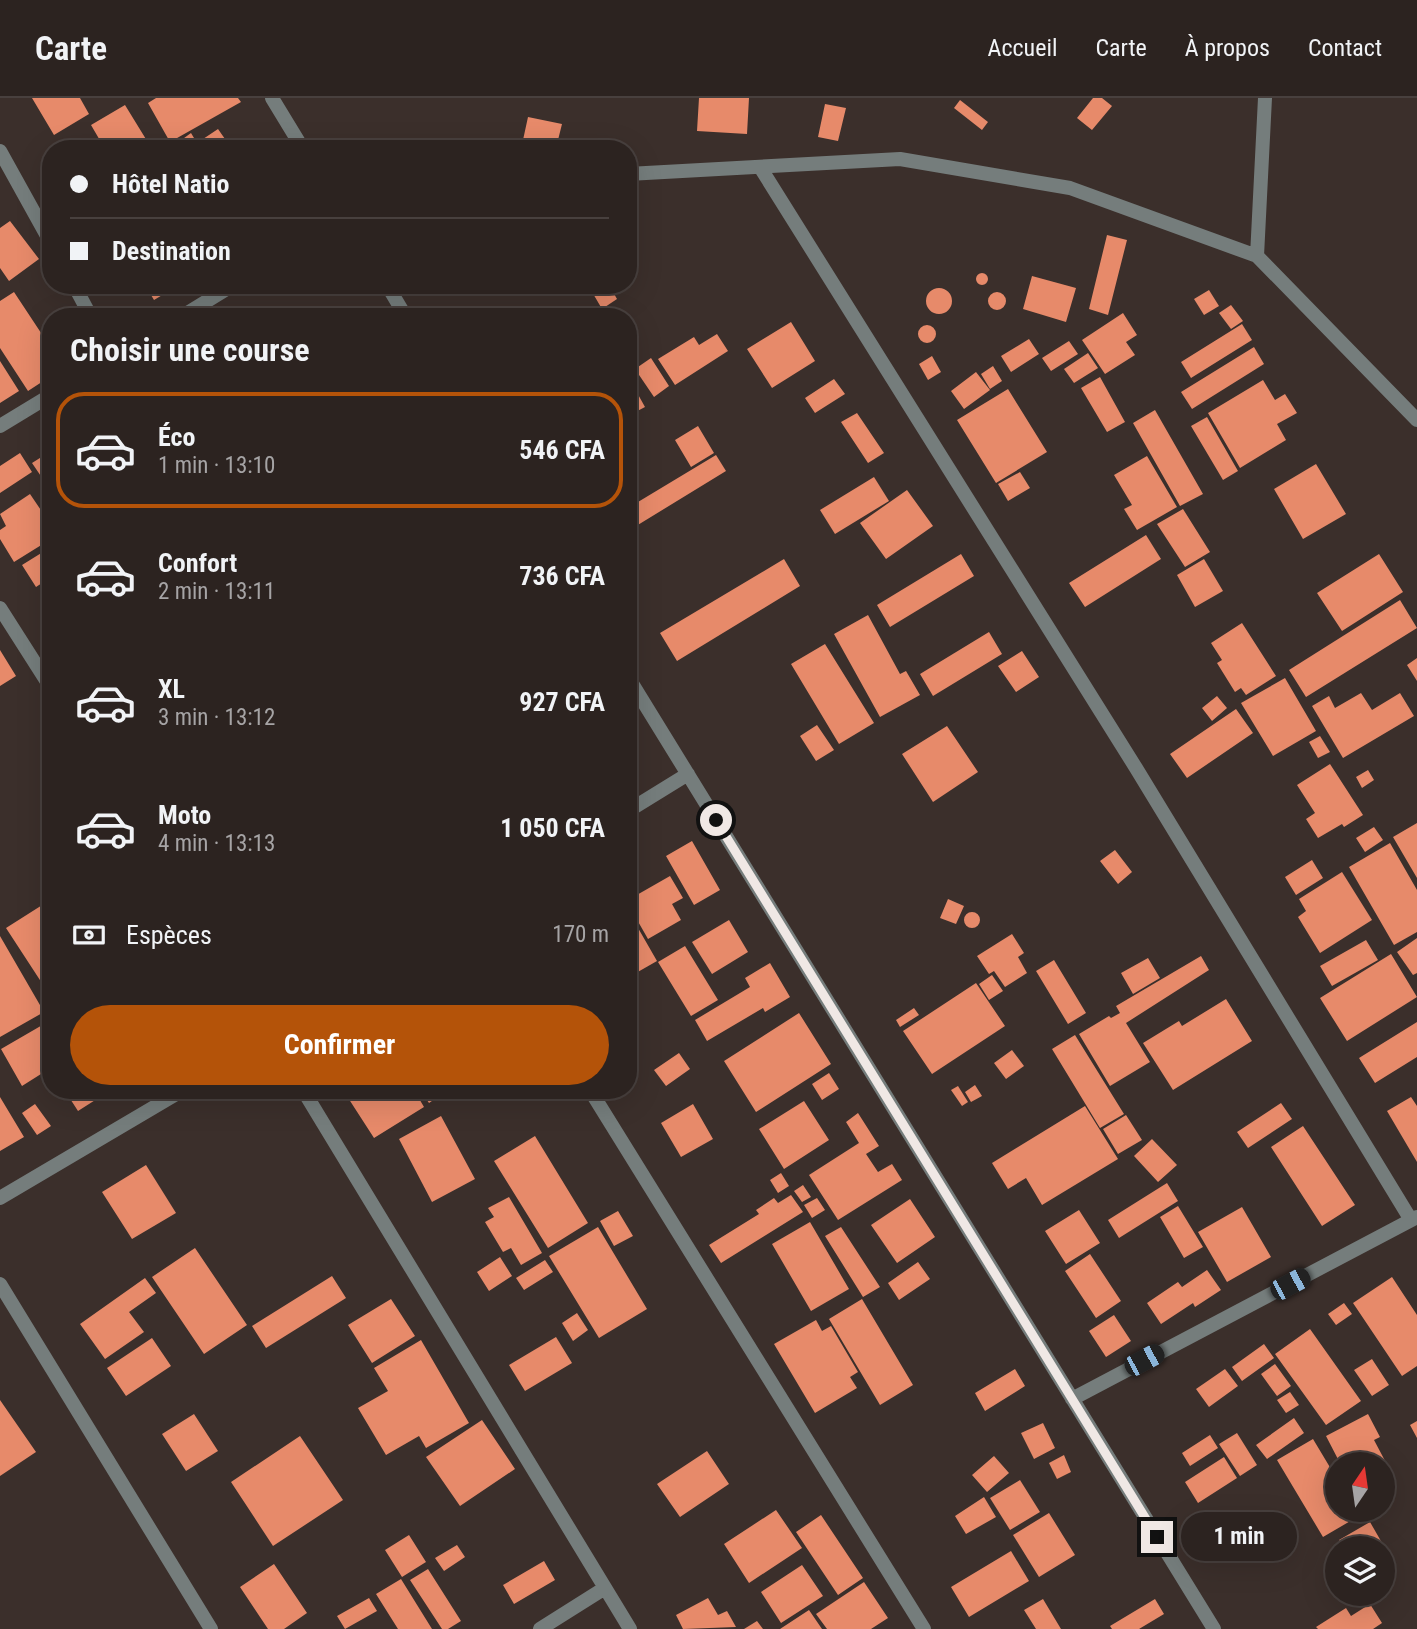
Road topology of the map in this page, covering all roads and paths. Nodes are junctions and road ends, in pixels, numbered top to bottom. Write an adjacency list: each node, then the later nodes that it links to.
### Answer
1 (272, 98): 3 (street)
2 (1265, 98): 8 (street)
3 (298, 140)
4 (0, 151): 7 (street)
5 (760, 167): 6 (street); 8 (street); 25 (street)
6 (637, 174)
7 (42, 227)
8 (1258, 256): 12 (street)
9 (218, 294): 10 (street)
10 (196, 308)
11 (42, 401): 15 (street)
12 (1401, 403): 13 (street); 14 (street)
13 (1417, 407)
14 (1417, 420)
15 (0, 426)
16 (0, 608): 17 (street)
17 (42, 674)
18 (637, 692): 19 (street)
19 (688, 774): 20 (street); 27 (street)
20 (637, 805)
21 (168, 1099): 24 (street)
22 (308, 1099): 28 (street)
23 (596, 1099): 32 (street)
24 (0, 1198)
25 (1414, 1218): 27 (street)
26 (0, 1284): 29 (street)
27 (1072, 1399): 33 (street)
28 (605, 1588): 30 (street); 31 (street)
29 (211, 1629)
30 (540, 1629)
31 (630, 1629)
32 (924, 1629)
33 (1214, 1629)

